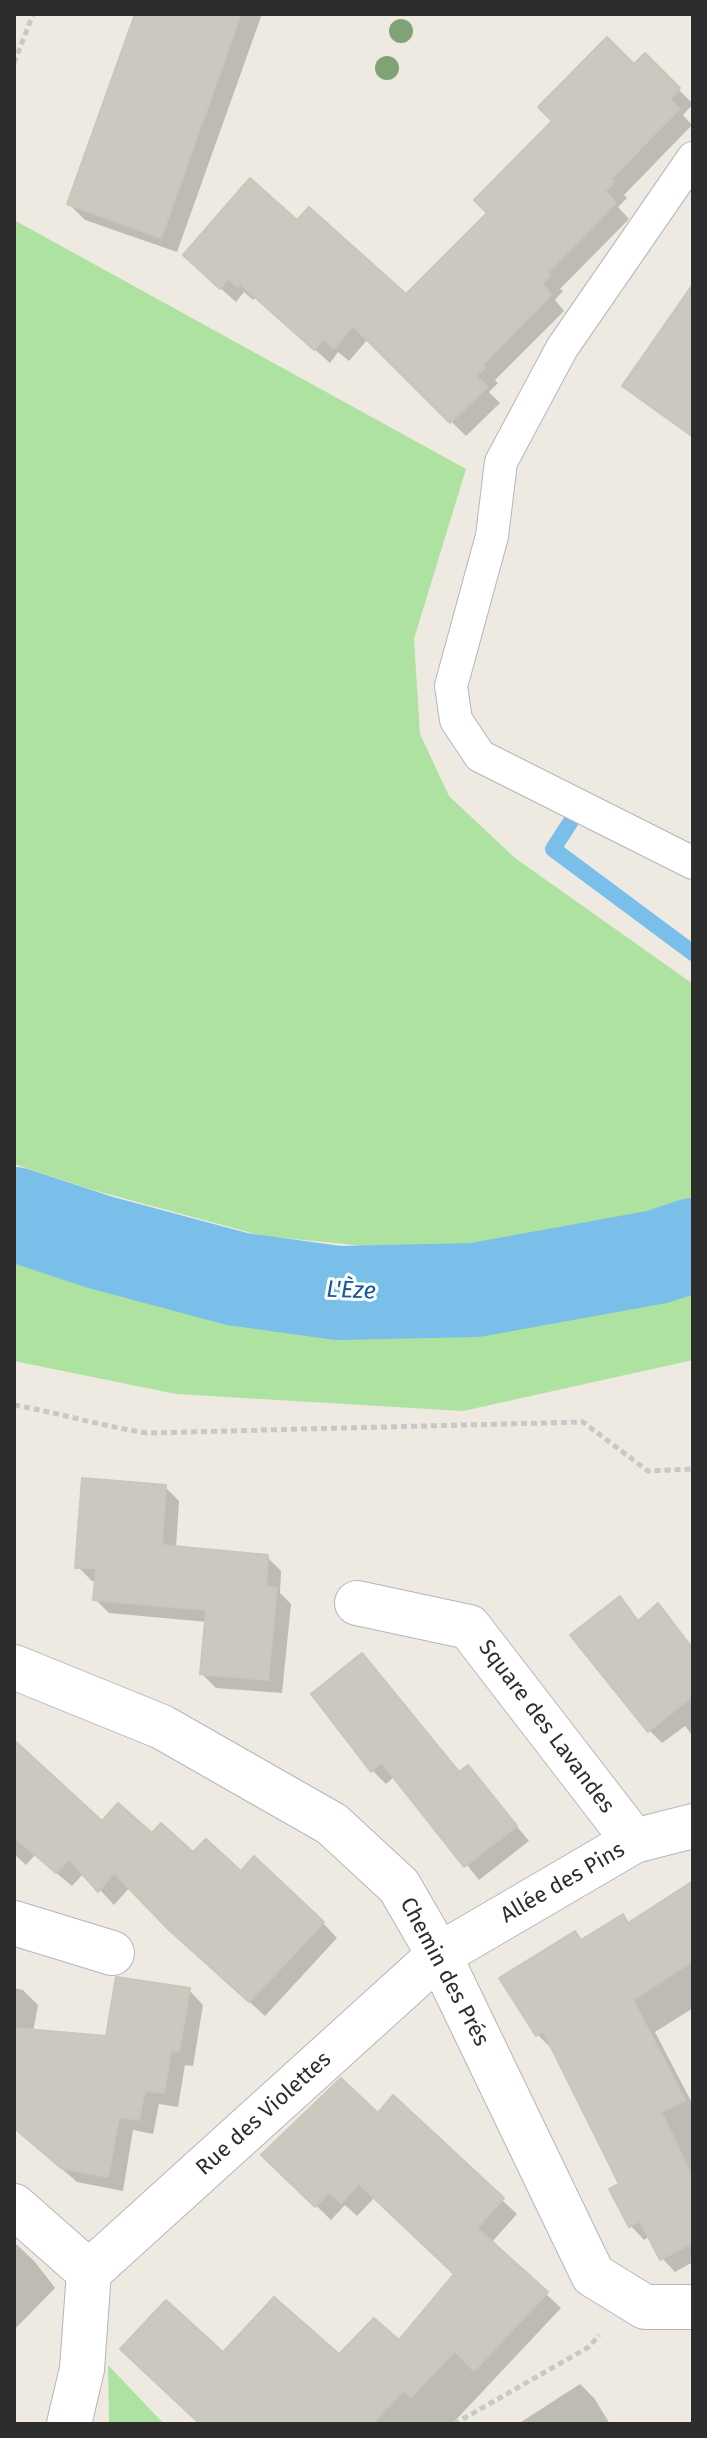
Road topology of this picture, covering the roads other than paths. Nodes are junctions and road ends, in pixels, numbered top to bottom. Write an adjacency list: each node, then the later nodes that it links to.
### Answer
1 (693, 158): 2 (lane)
2 (693, 863)
3 (357, 1603): 6 (street, Square des Lavandes)
4 (14, 1667): 9 (street, Chemin des Prés)
5 (693, 1826): 6 (street, Allée des Pins)
6 (634, 1841): 9 (street, Allée des Pins)
7 (14, 1923): 8 (street)
8 (112, 1953)
9 (439, 1955): 11 (street, Rue des Violettes); 12 (street, Chemin des Prés)
10 (14, 2206): 11 (street)
11 (89, 2272): 13 (street)
12 (693, 2307)
13 (69, 2424)

